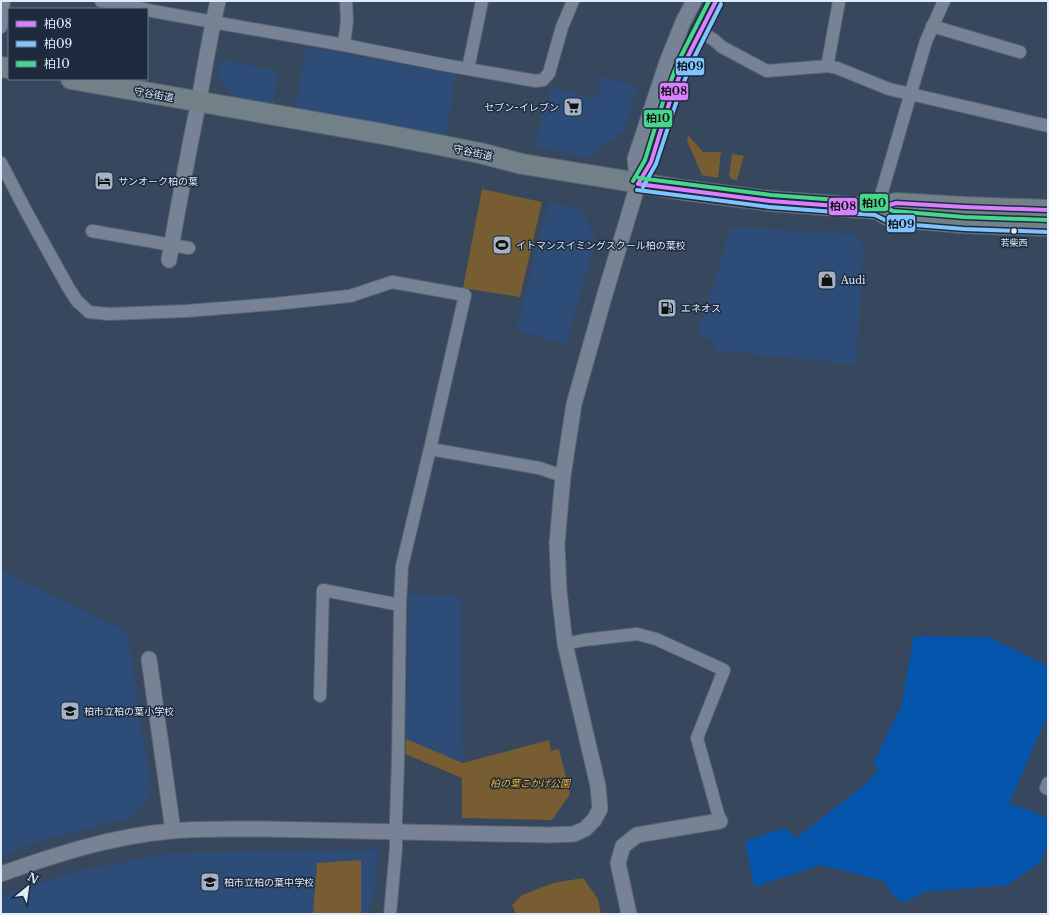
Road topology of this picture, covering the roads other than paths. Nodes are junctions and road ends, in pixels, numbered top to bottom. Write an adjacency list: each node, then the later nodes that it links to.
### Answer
1 (4, 1): 16 (street)
2 (101, 1): 11 (street)
3 (218, 1): 14 (street)
4 (346, 1): 18 (street)
5 (482, 1): 21 (street)
6 (573, 1): 21 (street)
7 (694, 1): 27 (street)
8 (716, 1): 17 (street)
9 (839, 1): 20 (street)
10 (944, 1): 15 (street)
11 (123, 3): 12 (street)
12 (142, 8)
13 (148, 9): 14 (street)
14 (212, 22): 18 (street); 24 (street)
15 (932, 26): 19 (street); 23 (street)
16 (1, 27)
17 (700, 32): 23 (street); 27 (street)
18 (344, 45): 21 (street)
19 (1020, 52)
20 (828, 62)
21 (468, 70)
22 (76, 80): 24 (main road, 守谷街道)
23 (910, 94): 25 (street); 28 (street)
24 (198, 102): 27 (main road, 守谷街道); 33 (street)
25 (1048, 126)
26 (1, 163): 34 (street)
27 (638, 184): 28 (main road, 守谷街道); 35 (street)
28 (877, 209): 29 (main road, 守谷街道); 30 (main road, 守谷街道)
29 (1048, 210)
30 (1048, 226)
31 (92, 231): 33 (street)
32 (189, 248): 33 (street)
33 (170, 253)
34 (430, 449): 35 (street); 36 (street)
35 (563, 476): 37 (street)
36 (400, 605): 39 (street); 44 (street)
37 (565, 644): 42 (street); 44 (street)
38 (149, 659): 43 (street)
39 (320, 696)
40 (1048, 783): 41 (street)
41 (1048, 789)
42 (720, 822): 47 (street)
43 (173, 831): 44 (street); 45 (street)
44 (396, 831): 46 (street)
45 (1, 874)
46 (390, 914)
47 (629, 914)

